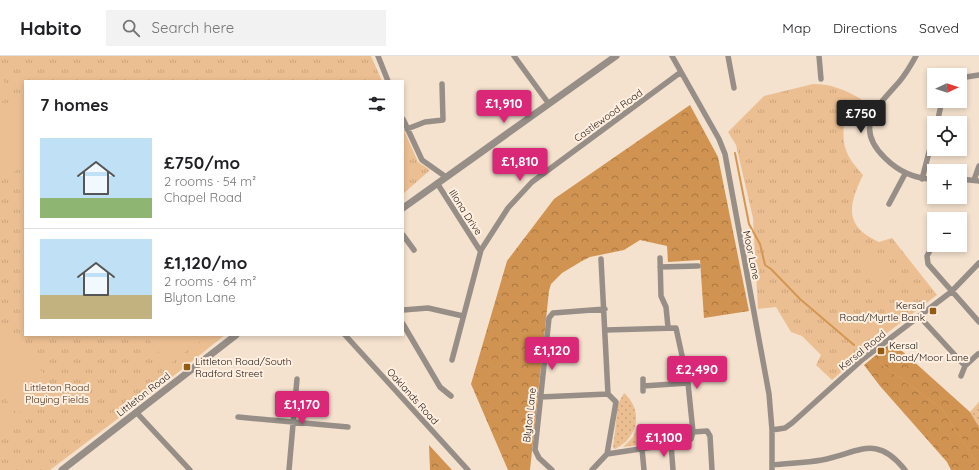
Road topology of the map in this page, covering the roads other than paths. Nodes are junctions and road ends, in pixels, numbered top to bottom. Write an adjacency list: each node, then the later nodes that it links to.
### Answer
1 (378, 56): 12 (street)
2 (514, 56): 15 (street)
3 (616, 56): 15 (street)
4 (672, 56): 8 (street, Moor Lane)
5 (728, 56): 14 (street)
6 (819, 56): 11 (street)
7 (916, 56): 20 (street)
8 (681, 72): 31 (street, Castlewood Road); 63 (street, Moor Lane)
9 (979, 75): 10 (street)
10 (967, 77)
11 (821, 78)
12 (388, 80)
13 (442, 84): 17 (street)
14 (734, 88)
15 (549, 104): 21 (street)
16 (404, 122): 17 (street)
17 (407, 129): 21 (street)
18 (928, 156): 22 (street)
19 (979, 166): 25 (street)
20 (905, 174): 22 (street); 27 (street)
21 (446, 177): 26 (street)
22 (922, 179): 23 (street)
23 (927, 179)
24 (967, 180): 25 (street)
25 (977, 181)
26 (437, 183): 28 (street); 31 (street, Illona Drive)
27 (889, 204)
28 (404, 207)
29 (404, 235): 30 (street)
30 (414, 250)
31 (481, 250): 41 (street, Castlewood Road)
32 (929, 252): 38 (street)
33 (660, 258): 37 (street)
34 (601, 259): 39 (street)
35 (979, 263): 38 (street, Kersal Road)
36 (698, 266): 37 (street)
37 (660, 267): 45 (street)
38 (951, 292): 42 (street, Kersal Road); 43 (street)
39 (605, 309): 46 (street); 58 (street, Blyton Lane)
40 (404, 310): 41 (street)
41 (464, 316): 50 (street, Castlewood Road)
42 (919, 316): 51 (street); 63 (street, Kersal Road)
43 (979, 322)
44 (404, 326): 57 (street)
45 (668, 328): 46 (street); 55 (street)
46 (606, 330): 56 (street)
47 (235, 336): 59 (street, Littleton Road)
48 (346, 336): 72 (street, Oaklands Road)
49 (978, 354): 51 (street)
50 (452, 360)
51 (965, 366): 52 (street)
52 (961, 376)
53 (297, 379): 61 (street)
54 (643, 379): 55 (street)
55 (688, 383): 64 (street)
56 (608, 394): 58 (street); 67 (street)
57 (451, 396)
58 (540, 397): 73 (street, Blyton Lane)
59 (136, 412): 69 (street, Littleton Road); 70 (street)
60 (238, 417): 61 (street)
61 (293, 422): 62 (street); 71 (street)
62 (348, 427)
63 (772, 430): 68 (street, Moor Lane)
64 (693, 432): 65 (street); 77 (street)
65 (671, 444): 66 (street); 76 (street)
66 (642, 449): 67 (street); 75 (street)
67 (607, 454): 74 (street)
68 (772, 467): 78 (street)
69 (62, 470)
70 (190, 470)
71 (289, 470)
72 (468, 470)
73 (552, 470)
74 (592, 470)
75 (644, 470)
76 (673, 470)
77 (712, 470)
78 (905, 470)

